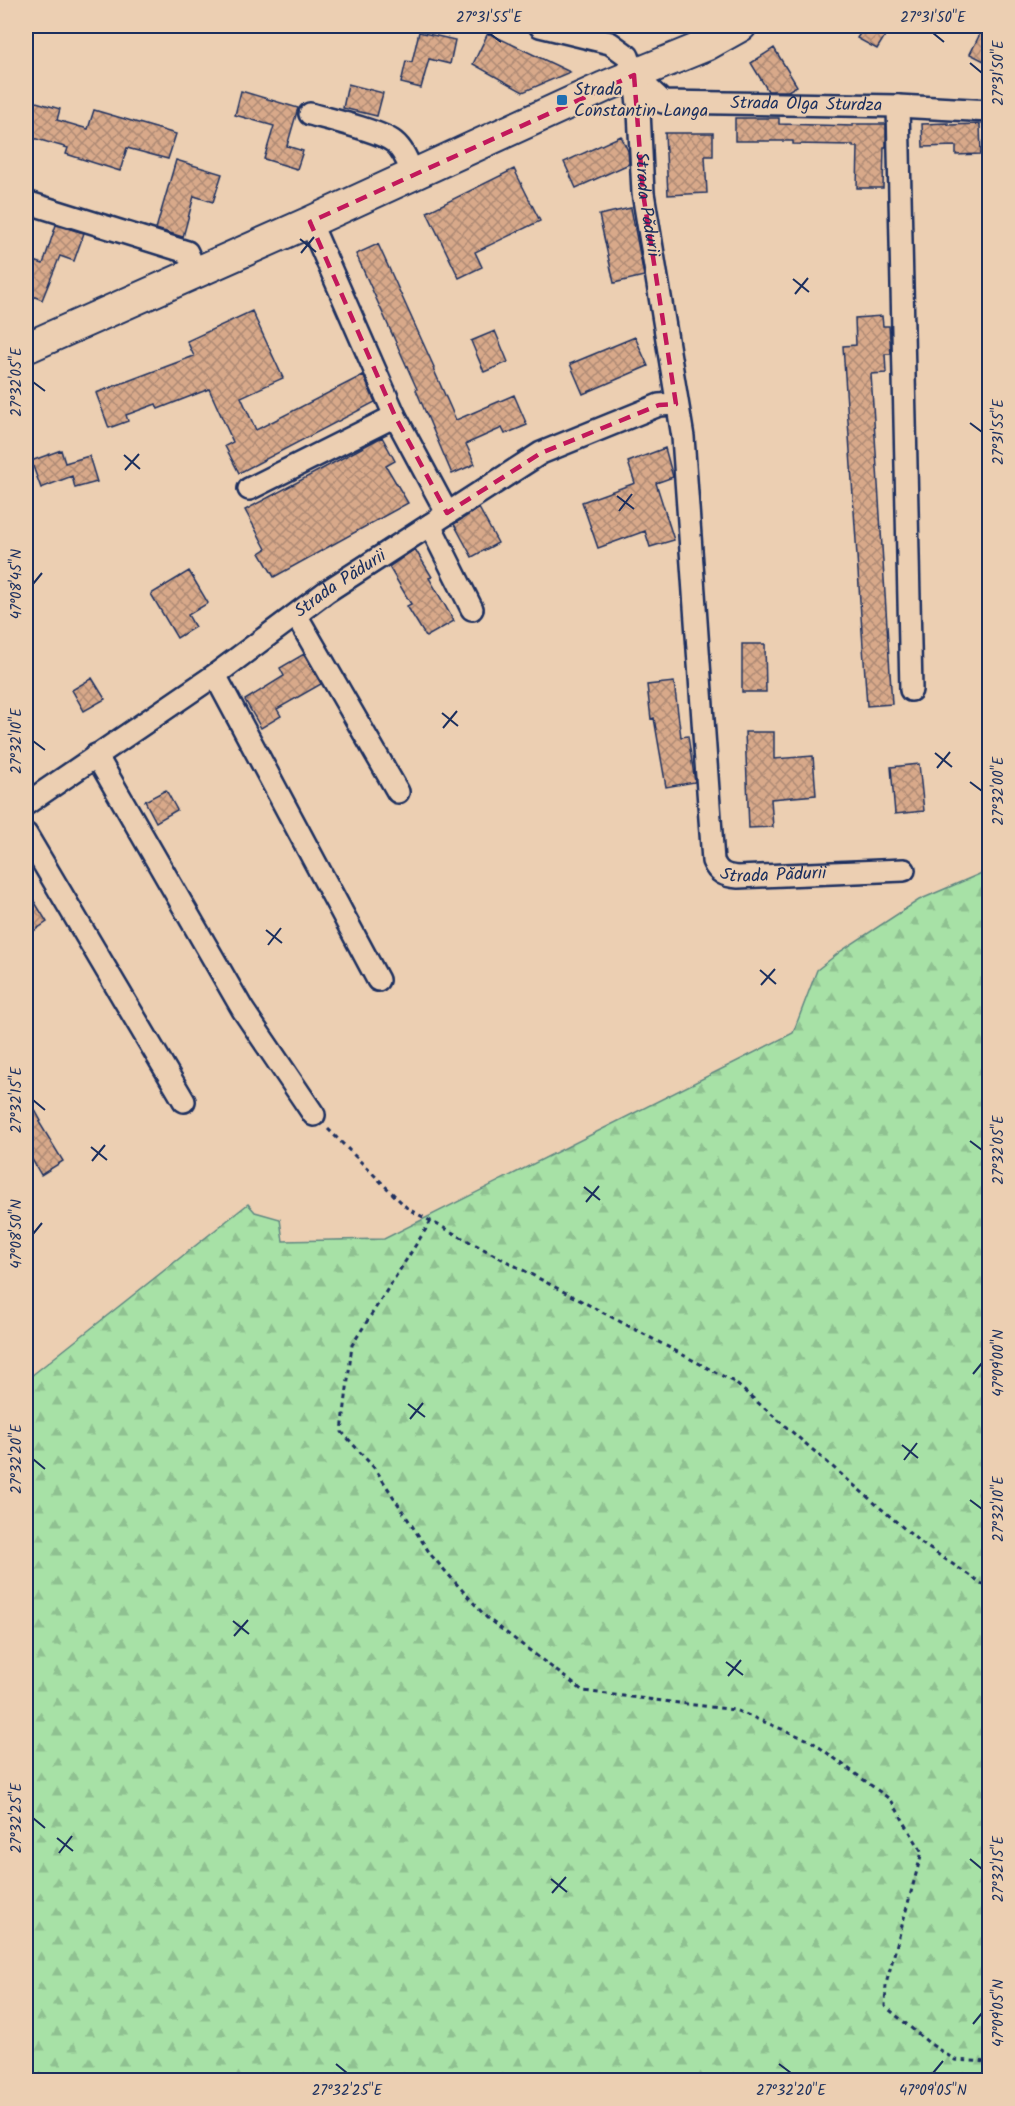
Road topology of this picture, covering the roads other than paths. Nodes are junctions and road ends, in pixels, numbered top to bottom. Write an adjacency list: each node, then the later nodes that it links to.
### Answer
1 (540, 26): 4 (street)
2 (741, 26): 3 (main road)
3 (702, 35): 4 (main road)
4 (634, 75): 5 (street, Strada Olga Sturdza); 8 (main road); 13 (street, Strada Pădurii)
5 (898, 106): 6 (street, Strada Olga Sturdza); 20 (street)
6 (990, 111)
7 (310, 114): 8 (street)
8 (412, 174): 10 (main road)
9 (26, 202): 11 (street)
10 (310, 222): 11 (main road); 14 (street)
11 (196, 272): 12 (main road)
12 (26, 348)
13 (676, 404): 16 (street, Strada Pădurii); 25 (street, Strada Pădurii)
14 (395, 416): 15 (street); 16 (street)
15 (249, 489)
16 (439, 519): 17 (street); 18 (street, Strada Pădurii)
17 (472, 609)
18 (296, 615): 19 (street, Strada Pădurii); 22 (street)
19 (215, 675): 21 (street, Strada Pădurii); 26 (street)
20 (911, 690)
21 (96, 755): 23 (street, Strada Pădurii); 28 (street)
22 (398, 792)
23 (26, 804)
24 (26, 834): 27 (street)
25 (904, 870)
26 (378, 980)
27 (184, 1101)
28 (314, 1115)

